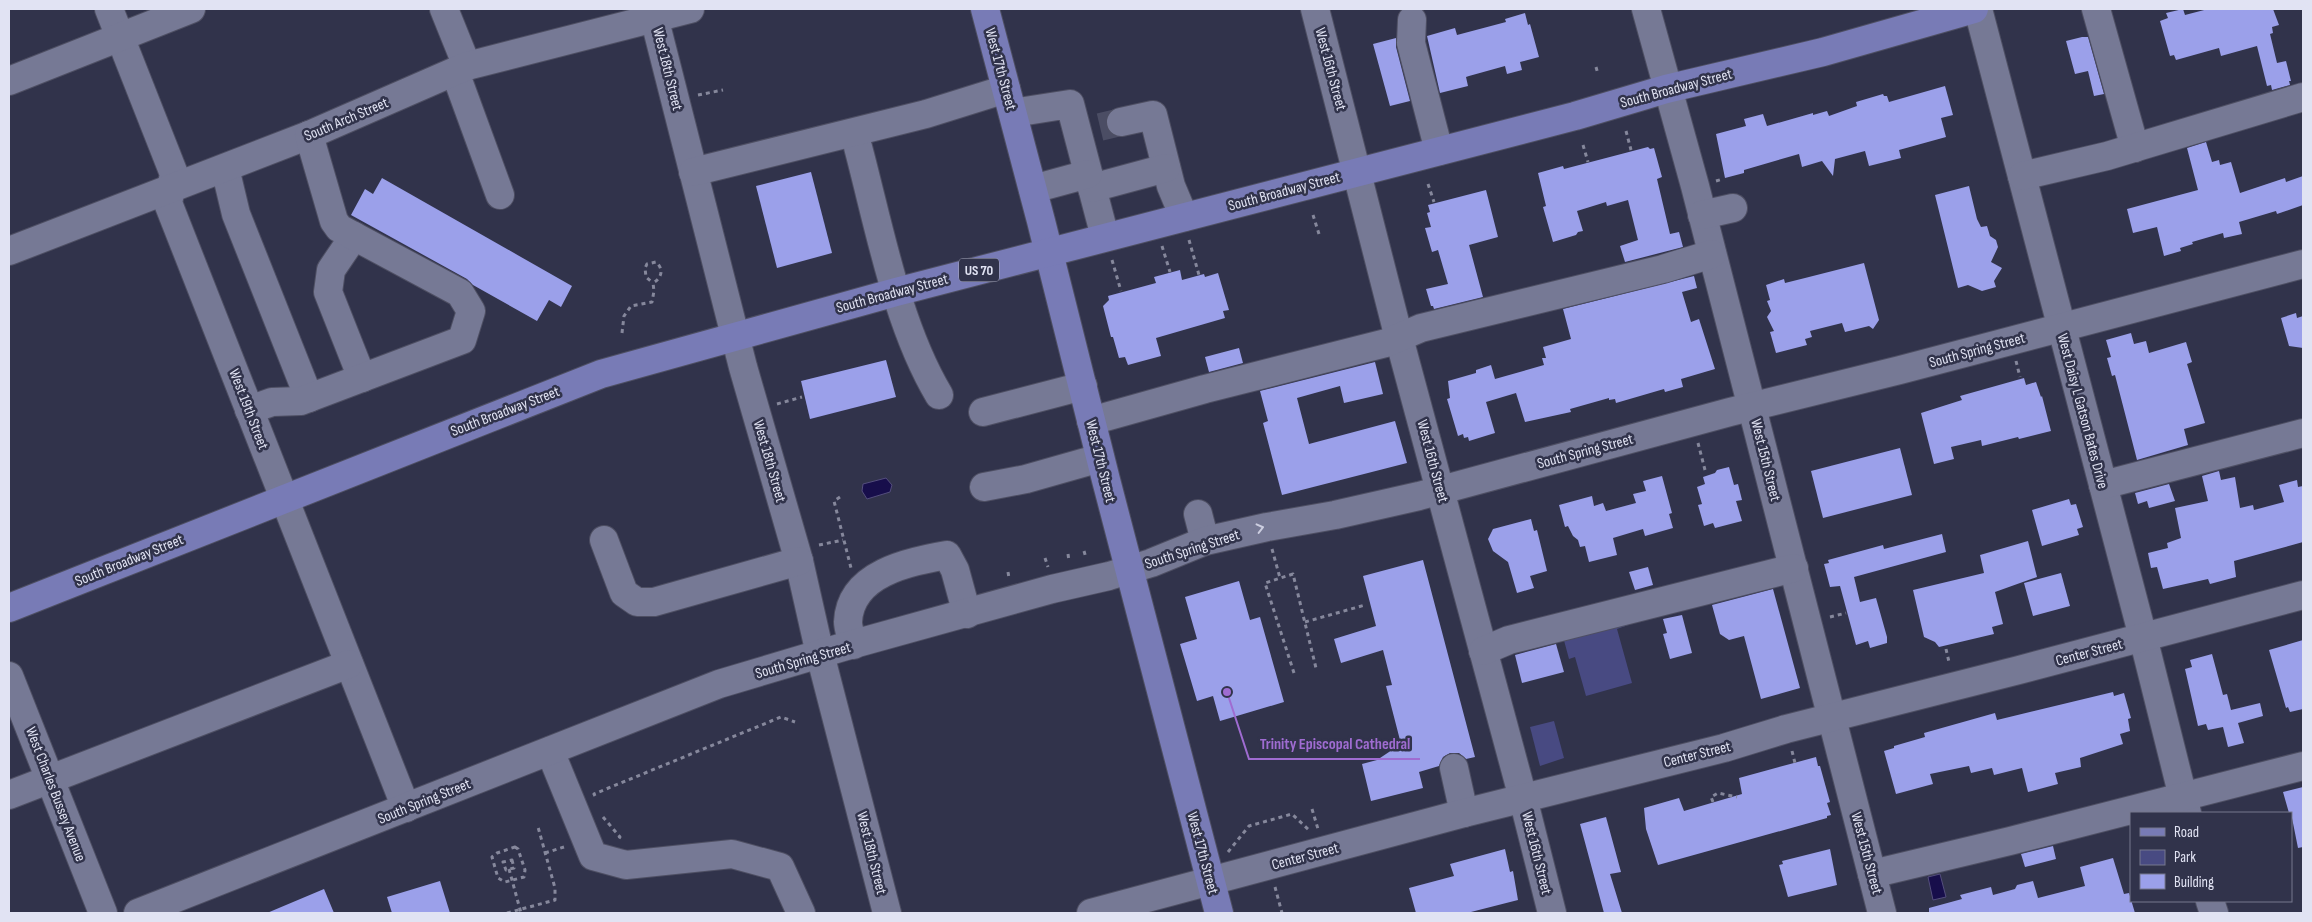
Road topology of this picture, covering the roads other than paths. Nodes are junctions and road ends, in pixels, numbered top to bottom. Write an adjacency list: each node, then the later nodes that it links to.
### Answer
1 (109, 9): 12 (street, West 19th Street)
2 (191, 9): 12 (street)
3 (444, 9): 13 (street)
4 (690, 9): 10 (street, South Arch Street)
5 (985, 9): 17 (main road, West 17th Street)
6 (1315, 9): 26 (street, West 16th Street)
7 (1646, 9): 15 (street, West 15th Street)
8 (1976, 9): 15 (main road, South Broadway Street / US 70); 27 (street, West Daisy L Gatson Bates Drive)
9 (2096, 9): 21 (street)
10 (654, 13): 13 (street, South Arch Street); 25 (street, West 18th Street)
11 (1412, 20): 22 (street)
12 (120, 37): 14 (street); 28 (street, West 19th Street)
13 (461, 69): 18 (street, South Arch Street); 30 (street)
14 (9, 81)
15 (1666, 89): 22 (main road, South Broadway Street / US 70); 32 (street, West 15th Street)
16 (2303, 97): 21 (street)
17 (1009, 101): 20 (street); 25 (street); 29 (main road, West 17th Street)
18 (309, 135): 23 (street, South Arch Street); 34 (street)
19 (858, 147): 40 (street)
20 (1099, 147): 24 (street); 24 (street); 29 (street); 35 (street)
21 (2135, 148): 27 (street)
22 (1439, 151): 26 (main road, South Broadway Street / US 70)
23 (225, 168): 28 (street, South Arch Street); 47 (street)
24 (1166, 168): 33 (street)
25 (693, 172): 42 (street, West 18th Street)
26 (1358, 172): 33 (main road, South Broadway Street / US 70); 43 (street, West 16th Street)
27 (2022, 176): 41 (street, West Daisy L Gatson Bates Drive)
28 (171, 189): 36 (street, South Arch Street); 49 (street, West 19th Street)
29 (1033, 189): 37 (main road, West 17th Street)
30 (500, 195)
31 (1733, 208): 32 (street)
32 (1702, 215): 38 (street, West 15th Street)
33 (1184, 217): 35 (main road, South Broadway Street / US 70)
34 (354, 236): 44 (street); 44 (street)
35 (1105, 237): 37 (main road, South Broadway Street / US 70)
36 (9, 251)
37 (1050, 252): 40 (main road, South Broadway Street / US 70); 45 (main road, West 17th Street)
38 (1712, 254): 43 (street); 48 (street, West 15th Street)
39 (2303, 264): 41 (street, South Spring Street)
40 (896, 292): 42 (main road, South Broadway Street / US 70); 46 (street)
41 (2061, 328): 48 (street, South Spring Street); 54 (street, West Daisy L Gatson Bates Drive)
42 (736, 336): 57 (main road, South Broadway Street / US 70); 61 (street, West 18th Street)
43 (1399, 338): 51 (street); 56 (street, West 16th Street)
44 (362, 378): 47 (street)
45 (1083, 386): 50 (street); 51 (main road, West 17th Street)
46 (939, 395)
47 (309, 398): 49 (street)
48 (1752, 407): 56 (street, South Spring Street); 62 (street, West 15th Street)
49 (249, 410): 57 (street, West 19th Street)
50 (982, 412)
51 (1091, 422): 53 (main road, West 17th Street)
52 (2303, 433): 54 (street)
53 (1100, 458): 55 (street); 63 (main road, West 17th Street)
54 (2102, 485): 67 (street, West Daisy L Gatson Bates Drive)
55 (984, 487)
56 (1441, 490): 60 (street, South Spring Street, one-way to 56); 69 (street, West 16th Street)
57 (284, 498): 65 (main road, South Broadway Street / US 70); 71 (street, West 19th Street)
58 (1198, 514): 60 (street)
59 (604, 540): 61 (street)
60 (1205, 542): 63 (street, South Spring Street)
61 (799, 561): 70 (street, West 18th Street)
62 (1794, 568): 69 (street); 73 (street, West 15th Street)
63 (1130, 569): 66 (street, South Spring Street); 86 (main road, West 17th Street)
64 (2303, 595): 67 (street, Center Street)
65 (9, 608)
66 (967, 614): 68 (street, South Spring Street); 68 (street)
67 (2143, 637): 73 (street, Center Street); 80 (street, West Daisy L Gatson Bates Drive)
68 (853, 645): 70 (street, South Spring Street)
69 (1483, 651): 79 (street, West 16th Street)
70 (820, 654): 74 (street, South Spring Street); 90 (street, West 18th Street)
71 (348, 664): 77 (street); 81 (street, West 19th Street)
72 (9, 676): 77 (street, West Charles Bussey Avenue)
73 (1832, 717): 79 (street, Center Street); 85 (street, West 15th Street)
74 (550, 750): 81 (street, South Spring Street); 89 (street)
75 (2303, 766): 80 (street)
76 (1454, 768): 83 (street)
77 (49, 778): 78 (street); 87 (street, West Charles Bussey Avenue)
78 (9, 795)
79 (1523, 798): 83 (street, Center Street); 93 (street, West 16th Street)
80 (2185, 805): 82 (street)
81 (406, 808): 88 (street, South Spring Street)
82 (2151, 812)
83 (1464, 813): 86 (street, Center Street)
84 (2130, 816): 85 (street)
85 (1872, 874): 94 (street, West 15th Street)
86 (1210, 881): 91 (street, Center Street); 92 (main road, West 17th Street)
87 (102, 913)
88 (138, 913)
89 (801, 913)
90 (887, 913)
91 (1091, 913)
92 (1219, 913)
93 (1552, 913)
94 (1882, 913)

